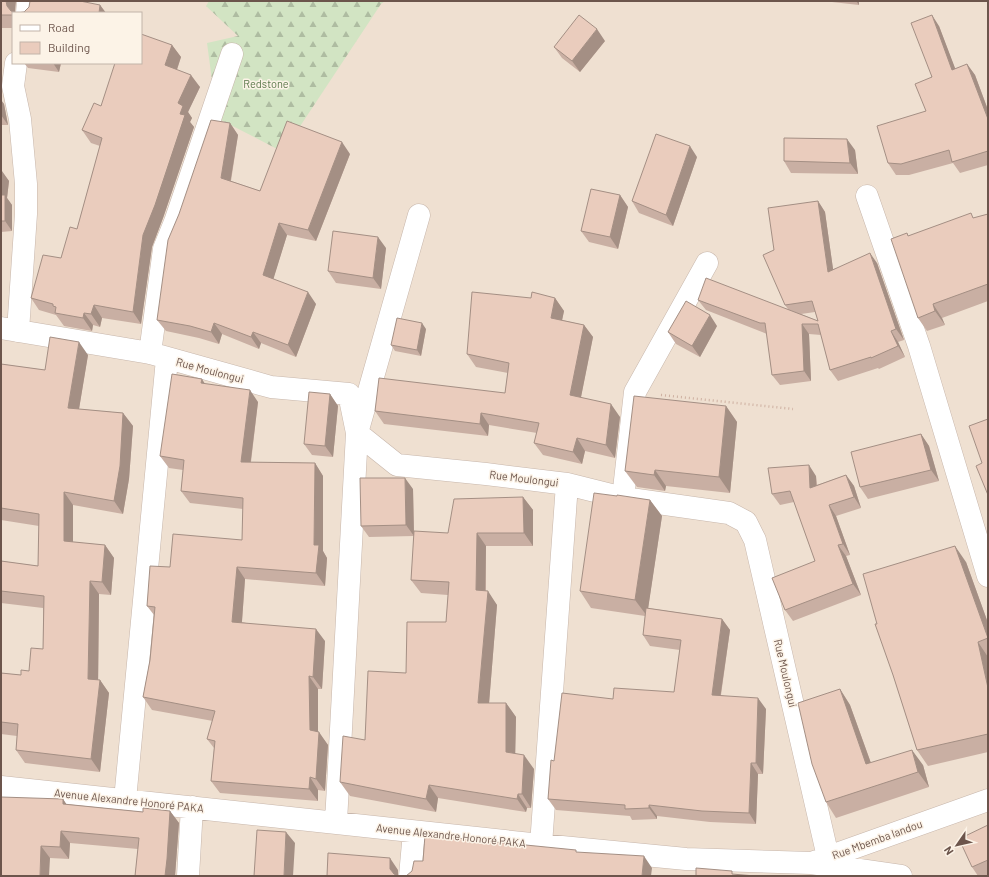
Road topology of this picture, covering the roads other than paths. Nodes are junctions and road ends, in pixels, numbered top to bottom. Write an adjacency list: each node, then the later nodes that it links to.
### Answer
1 (28, 1): 2 (street)
2 (26, 12)
3 (232, 54): 9 (street)
4 (16, 64): 8 (street)
5 (867, 196): 13 (street)
6 (419, 215): 10 (street)
7 (707, 263): 12 (street)
8 (9, 329): 9 (street, Rue Moulongui)
9 (159, 356): 10 (street, Rue Moulongui); 15 (street)
10 (356, 433): 11 (street, Rue Moulongui); 18 (street)
11 (567, 484): 12 (street, Rue Moulongui); 20 (street)
12 (623, 498): 21 (street, Rue Moulongui)
13 (988, 576)
14 (1, 786): 15 (street, Avenue Alexandre Honoré PAKA)
15 (125, 800): 17 (street, Avenue Alexandre Honoré PAKA)
16 (988, 800): 21 (street, Rue Mbemba landou)
17 (192, 807): 18 (street, Avenue Alexandre Honoré PAKA); 23 (street)
18 (336, 822): 19 (street, Avenue Alexandre Honoré PAKA)
19 (414, 832): 20 (street, Avenue Alexandre Honoré PAKA); 24 (street)
20 (541, 845): 22 (street, Avenue Alexandre Honoré PAKA)
21 (820, 860): 22 (street, Avenue Alexandre Honoré PAKA); 25 (street, Avenue Alexandre Honoré PAKA)
22 (685, 868)
23 (188, 876)
24 (410, 876)
25 (901, 876)

